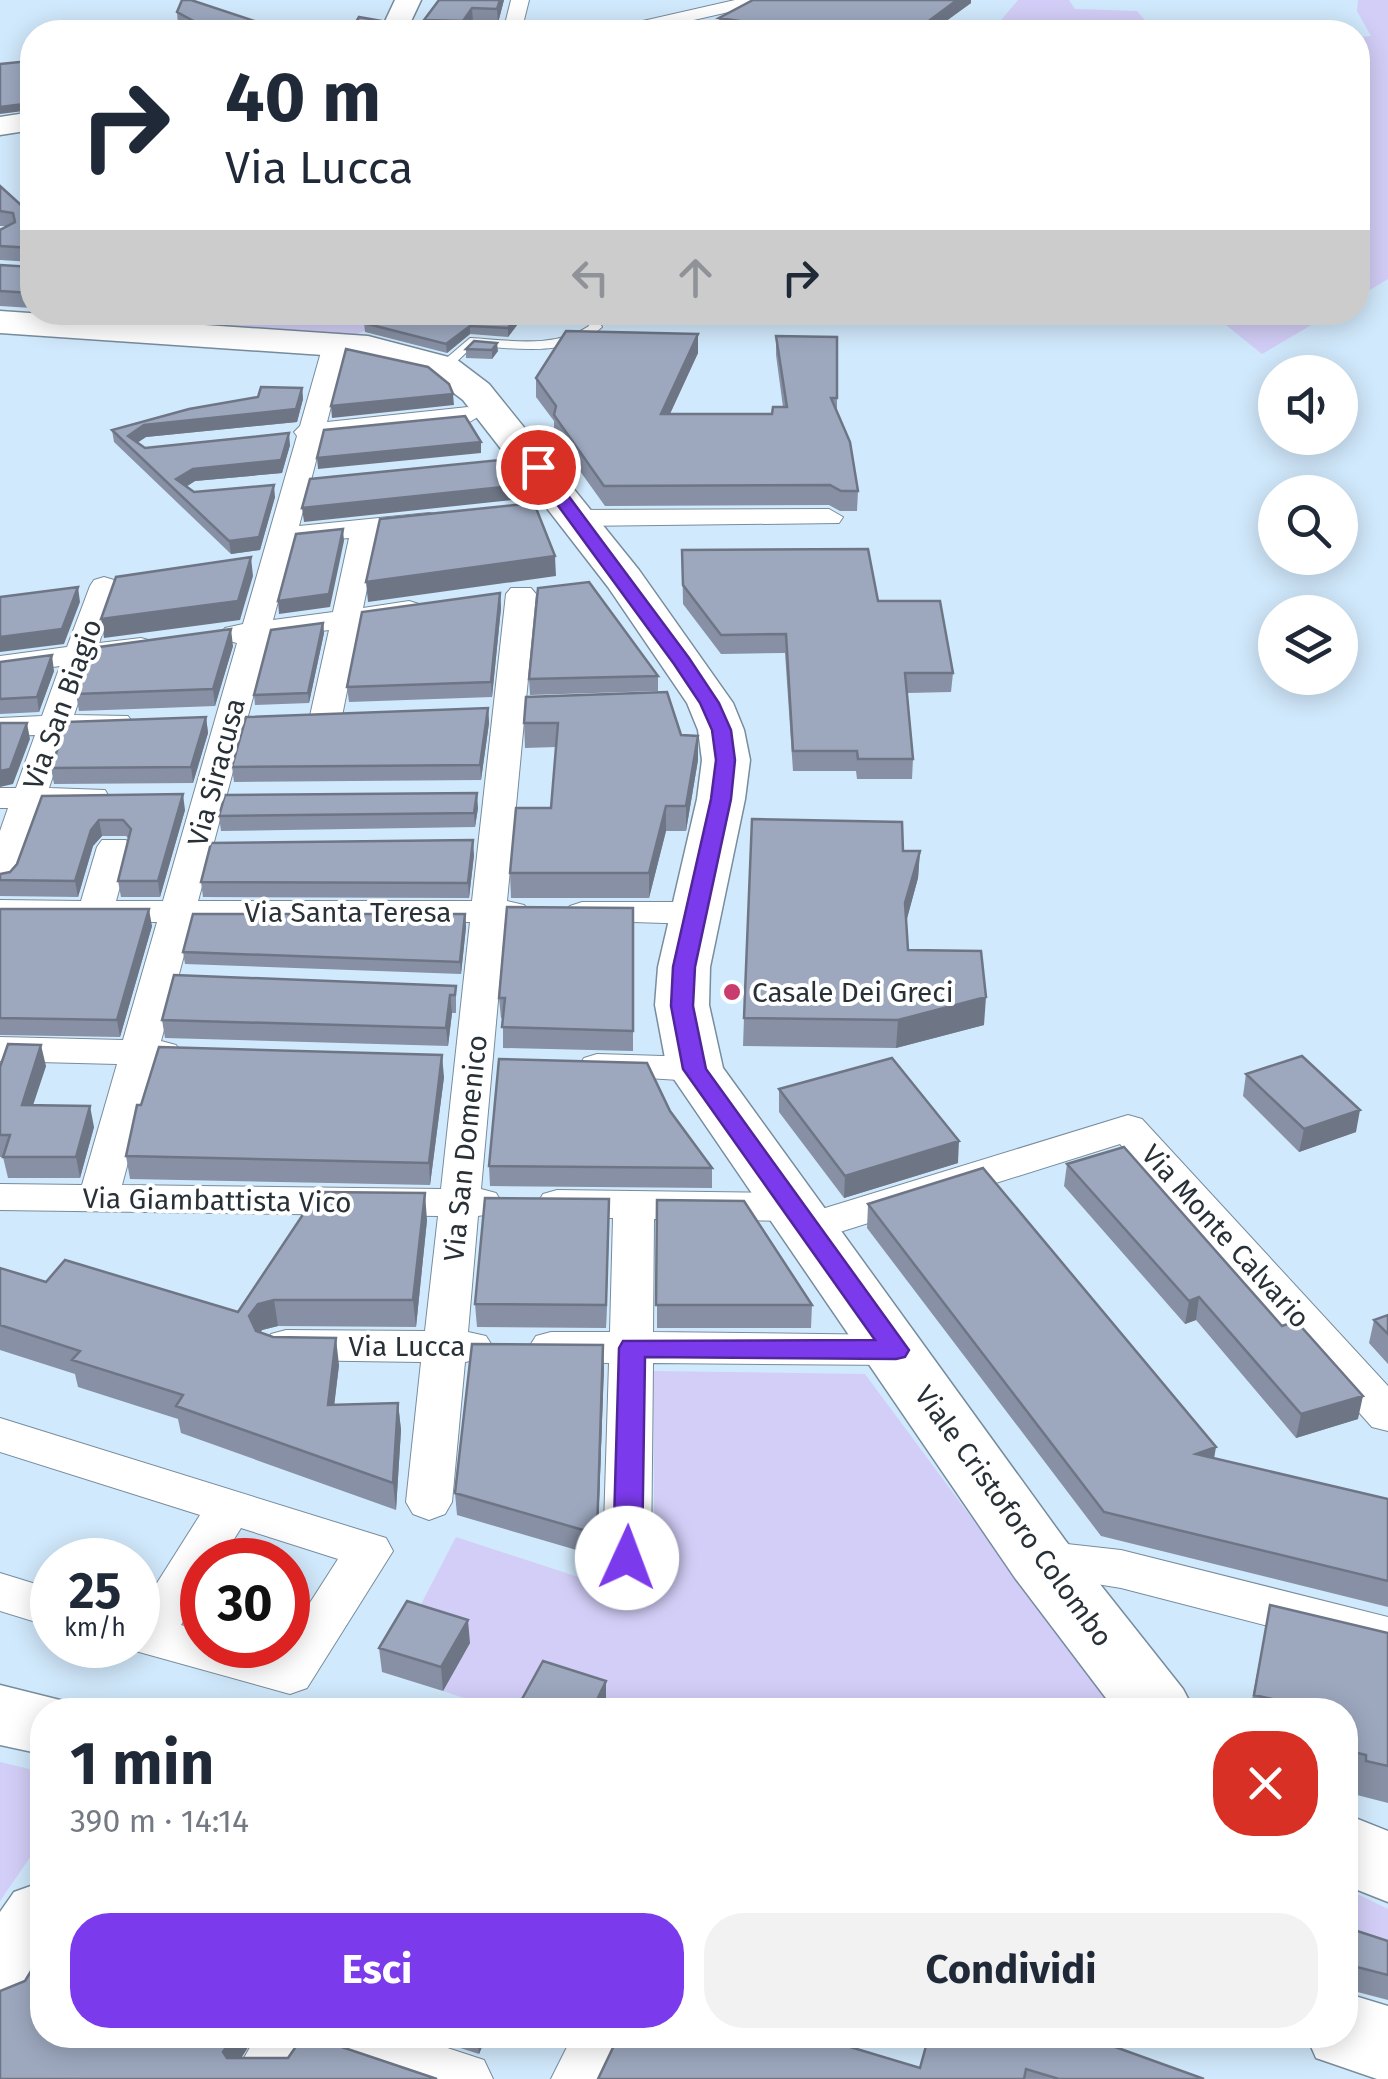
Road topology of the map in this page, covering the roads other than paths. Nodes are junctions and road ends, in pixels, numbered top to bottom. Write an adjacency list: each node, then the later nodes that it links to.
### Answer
1 (758, 0): 2 (street)
2 (671, 20)
3 (95, 325): 5 (street, Viale Cristoforo Colombo)
4 (595, 325): 6 (lane)
5 (335, 345): 6 (street, Viale Cristoforo Colombo); 8 (street, Via Siracusa)
6 (443, 367): 15 (street, Viale Cristoforo Colombo)
7 (468, 415): 8 (street)
8 (312, 432): 9 (street); 11 (street, Via Siracusa)
9 (275, 436)
10 (334, 479): 11 (street)
11 (297, 482): 12 (street); 17 (street, Via Siracusa)
12 (263, 486)
13 (829, 517): 15 (street)
14 (459, 518): 16 (street)
15 (576, 518): 57 (street, Viale Cristoforo Colombo)
16 (365, 528): 17 (street); 24 (street)
17 (279, 548): 18 (street); 25 (street, Via Siracusa)
18 (238, 566)
19 (554, 590): 21 (street)
20 (70, 591): 28 (street, Via San Biagio)
21 (521, 594): 22 (street); 31 (street, Via San Domenico)
22 (482, 600)
23 (443, 605): 24 (street)
24 (346, 619): 25 (street); 34 (street)
25 (255, 632): 26 (street); 35 (street, Via Siracusa)
26 (216, 637)
27 (177, 642): 28 (street)
28 (80, 654): 29 (street); 38 (street, Via San Biagio)
29 (0, 664)
30 (548, 708): 31 (street)
31 (509, 709): 32 (street); 41 (street, Via San Domenico)
32 (473, 710)
33 (362, 714): 34 (street)
34 (326, 716): 35 (street)
35 (231, 719): 36 (street); 42 (street, Via Siracusa)
36 (192, 720)
37 (152, 722): 38 (street)
38 (54, 725): 39 (street); 46 (street, Via San Biagio)
39 (0, 726)
40 (462, 794): 41 (street)
41 (501, 794): 48 (street, Via San Domenico)
42 (209, 796): 43 (street); 45 (street); 49 (street, Via Siracusa)
43 (248, 796)
44 (119, 797): 46 (street)
45 (173, 797)
46 (14, 798): 52 (street, Via San Biagio)
47 (458, 841): 48 (street)
48 (496, 841): 56 (street, Via San Domenico)
49 (196, 845): 50 (street); 55 (street, Via Siracusa)
50 (233, 845)
51 (114, 846): 54 (street)
52 (1, 872)
53 (0, 911): 54 (street, Via Santa Teresa)
54 (96, 911): 55 (street, Via Santa Teresa)
55 (178, 911): 56 (street, Via Santa Teresa); 58 (street, Via Siracusa)
56 (489, 912): 57 (street, Via Santa Teresa); 64 (street, Via San Domenico)
57 (696, 913): 66 (street, Viale Cristoforo Colombo)
58 (159, 978): 59 (street); 61 (street, Via Siracusa)
59 (197, 979)
60 (0, 1049): 61 (street)
61 (138, 1053): 62 (street); 68 (street, Via Siracusa)
62 (198, 1054)
63 (434, 1062): 64 (street)
64 (492, 1063): 69 (street, Via San Domenico)
65 (566, 1066): 66 (street)
66 (695, 1069): 71 (street, Viale Cristoforo Colombo)
67 (0, 1197): 68 (street, Via Giambattista Vico)
68 (98, 1198): 69 (street, Via Giambattista Vico)
69 (460, 1203): 70 (street, Via Giambattista Vico); 73 (street, Via San Domenico)
70 (634, 1206): 71 (street, Via Giambattista Vico); 74 (street)
71 (801, 1217): 75 (street, Viale Cristoforo Colombo); 76 (street, Via Monte Calvario)
72 (278, 1345): 73 (street, Via Lucca)
73 (445, 1346): 74 (street, Via Lucca); 78 (street, Via San Domenico)
74 (632, 1348): 75 (street, Via Lucca); 80 (street)
75 (896, 1350): 81 (street, Viale Cristoforo Colombo)
76 (1388, 1415)
77 (0, 1435): 79 (street)
78 (429, 1502)
79 (228, 1508): 84 (street); 86 (street)
80 (627, 1558)
81 (1040, 1559): 85 (street); 87 (street, Viale Cristoforo Colombo)
82 (0, 1592): 83 (street)
83 (30, 1601)
84 (160, 1610)
85 (1388, 1637)
86 (160, 1640)
87 (1148, 1698)
88 (0, 1715): 89 (street)
89 (30, 1721)
90 (1358, 1854): 91 (street)
91 (1388, 1868)
92 (1358, 2035): 93 (street)
93 (1388, 2044)
94 (280, 2048): 97 (street)
95 (364, 2048): 98 (street)
96 (596, 2048): 99 (street)
97 (261, 2079)
98 (464, 2079)
99 (580, 2079)

